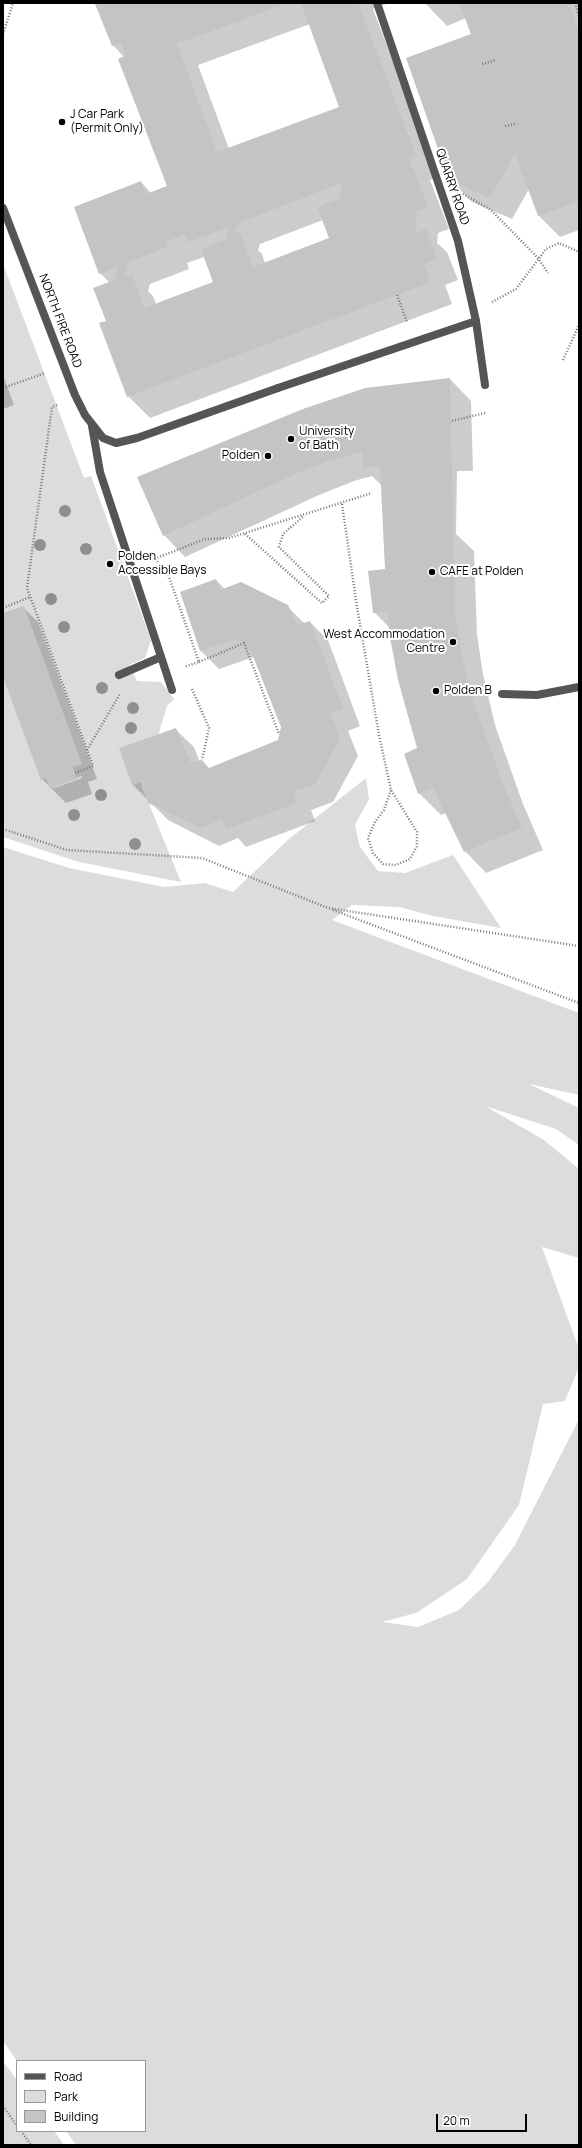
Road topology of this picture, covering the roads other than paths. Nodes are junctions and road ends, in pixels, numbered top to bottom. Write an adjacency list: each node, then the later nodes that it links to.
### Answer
1 (377, 3): 3 (street, QUARRY ROAD)
2 (3, 208): 5 (street, NORTH FIRE ROAD)
3 (476, 321): 4 (street, QUARRY ROAD); 5 (street, NORTH FIRE ROAD)
4 (485, 385)
5 (91, 423): 6 (street)
6 (161, 657): 7 (street); 9 (street)
7 (118, 675)
8 (579, 687): 10 (street)
9 (172, 690)
10 (502, 694)

